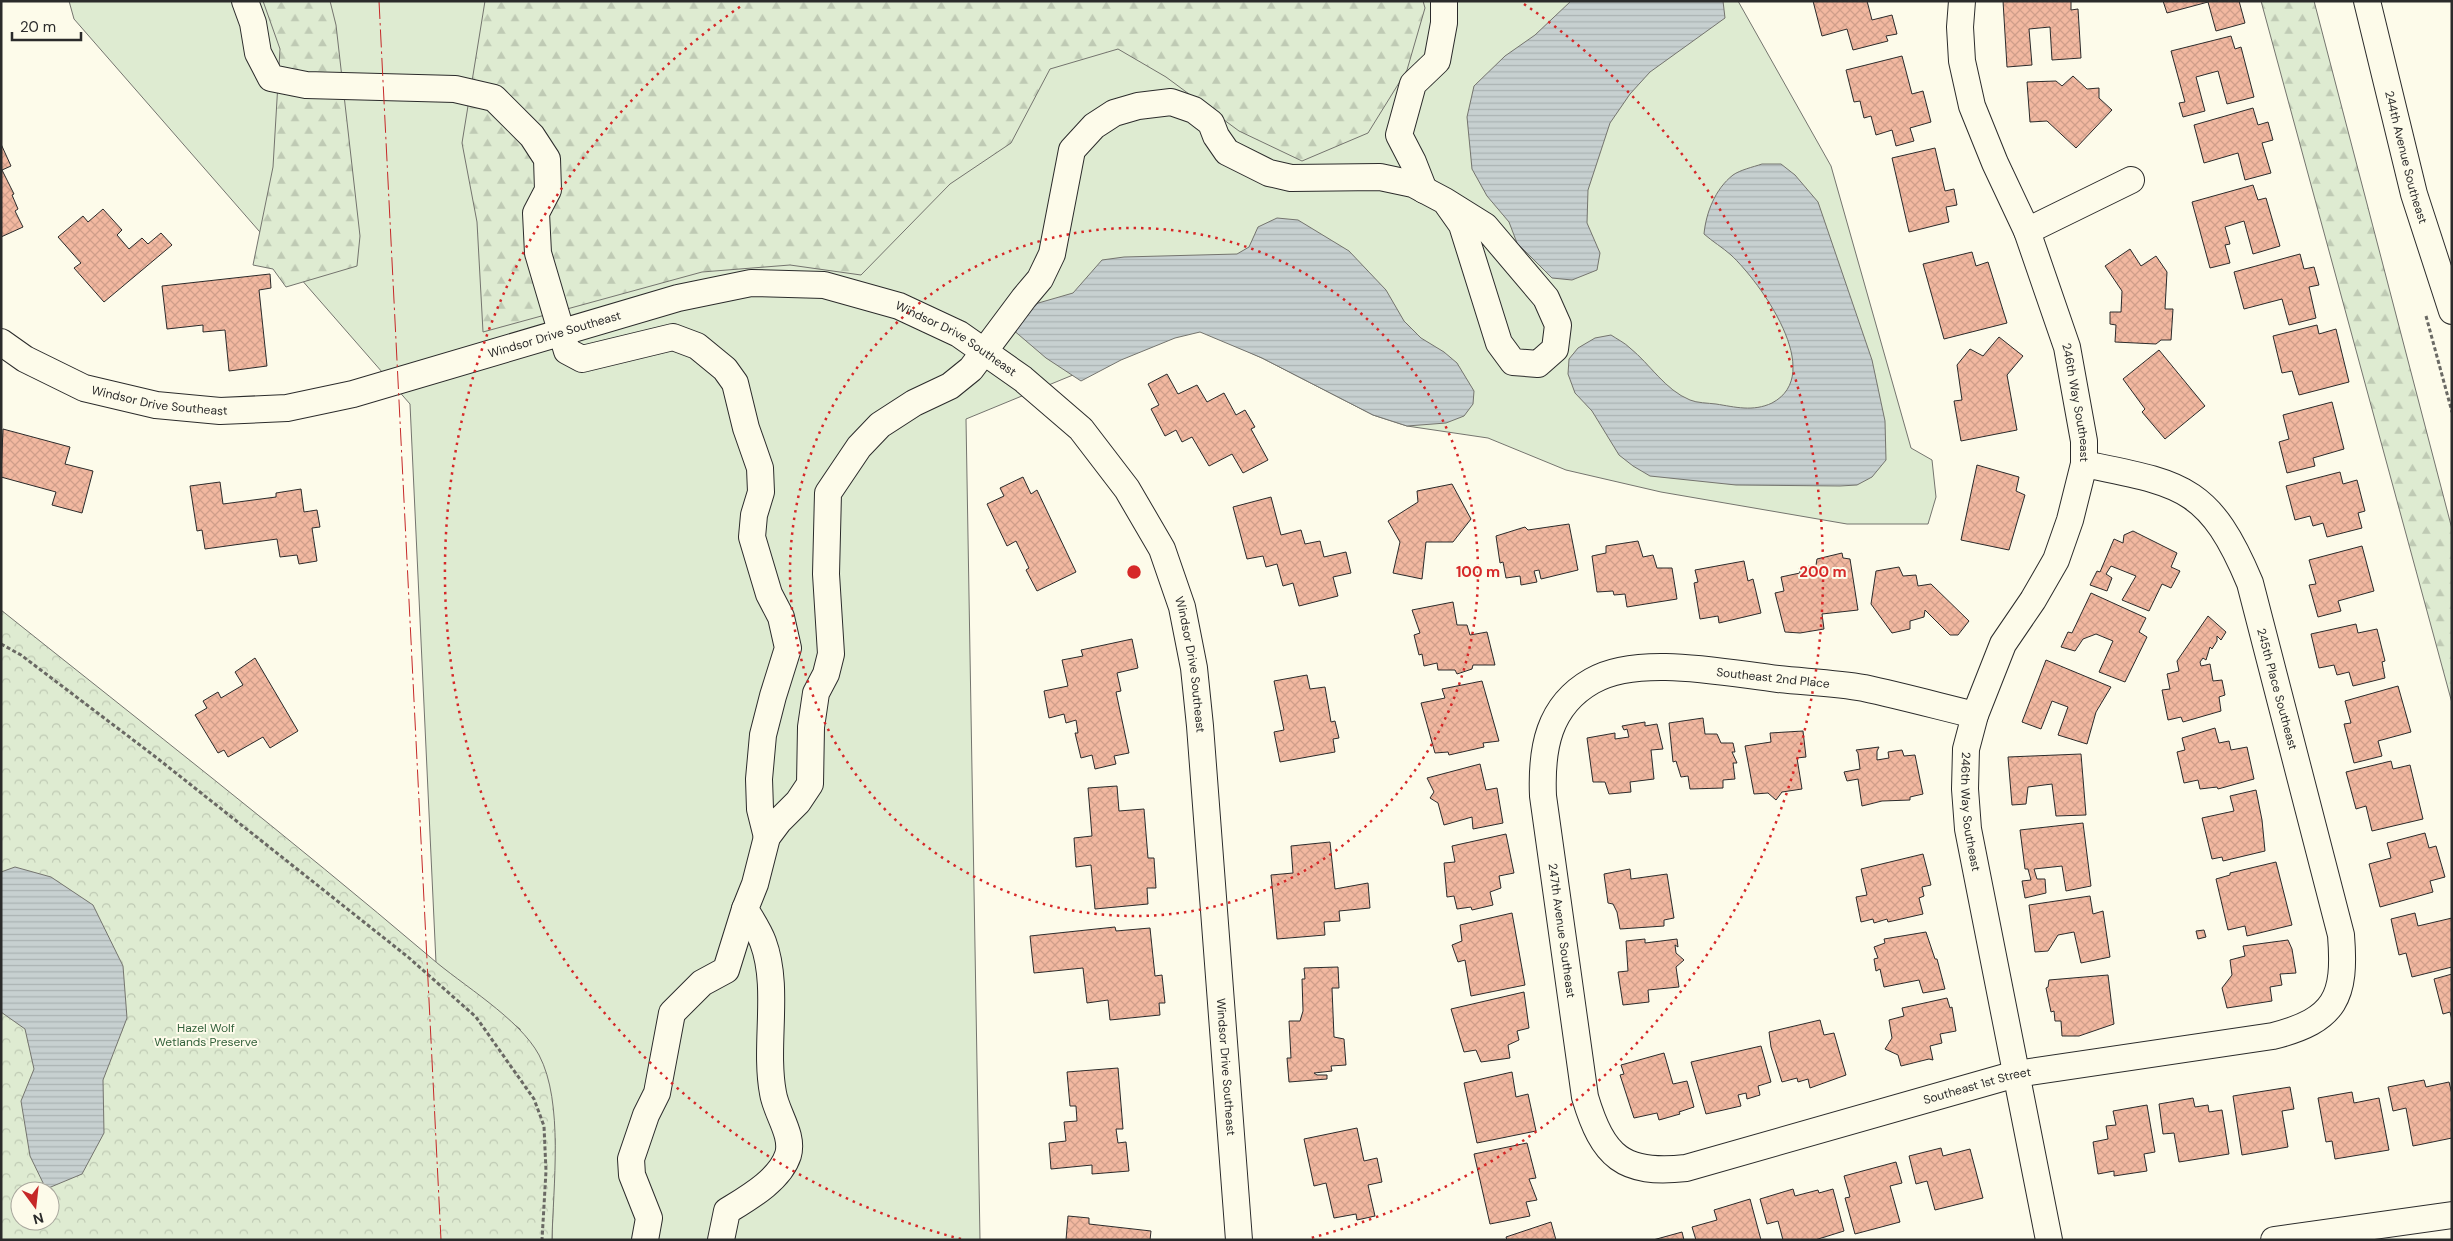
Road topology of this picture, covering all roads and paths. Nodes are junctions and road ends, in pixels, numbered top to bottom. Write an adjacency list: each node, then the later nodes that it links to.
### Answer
1 (245, 1): 9 (street)
2 (1444, 1): 6 (street)
3 (1962, 1): 7 (street, 246th Way Southeast)
4 (2367, 1): 8 (street, 244th Avenue Southeast)
5 (2131, 180): 7 (street)
6 (1435, 196): 6 (street); 11 (street)
7 (2027, 232): 12 (street, 246th Way Southeast)
8 (2452, 312)
9 (561, 333): 10 (street, Windsor Drive Southeast); 11 (street, Windsor Drive Southeast); 16 (street)
10 (1, 342)
11 (984, 352): 16 (street); 25 (street, Windsor Drive Southeast)
12 (2084, 464): 15 (street, 246th Way Southeast); 18 (street, 245th Place Southeast)
13 (1, 644): 22 (path)
14 (1574, 693): 15 (street, Southeast 2nd Place); 20 (street, 247th Avenue Southeast)
15 (1975, 715): 19 (street, 246th Way Southeast)
16 (767, 837): 17 (street)
17 (745, 908): 23 (street); 24 (street)
18 (2331, 1007): 19 (street, Southeast 1st Street)
19 (2016, 1074): 20 (street, Southeast 1st Street); 26 (street, 246th Way Southeast)
20 (1624, 1162)
21 (2452, 1216): 27 (street)
22 (542, 1240)
23 (646, 1240)
24 (721, 1240)
25 (1239, 1240)
26 (2050, 1240)
27 (2274, 1240)

